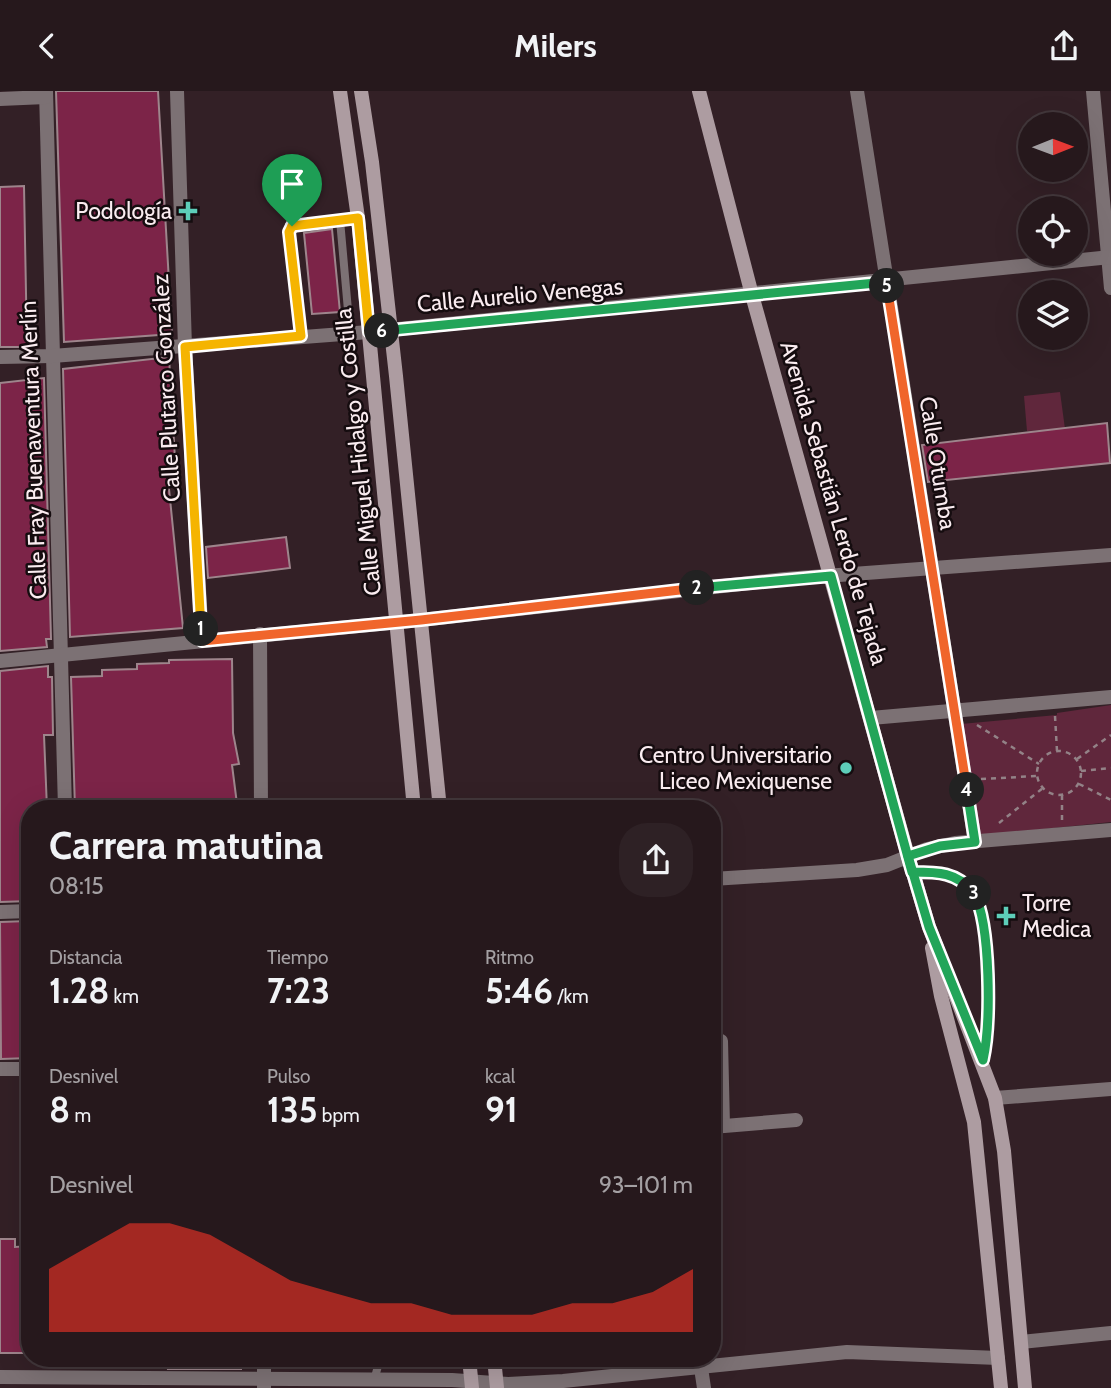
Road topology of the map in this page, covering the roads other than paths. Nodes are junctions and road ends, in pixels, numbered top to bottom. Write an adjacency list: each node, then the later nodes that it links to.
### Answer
1 (177, 91): 19 (street, Calle Plutarco González)
2 (340, 91): 9 (main road, Calle Miguel Hidalgo y Costilla)
3 (361, 91): 15 (main road, Calle Miguel Hidalgo y Costilla)
4 (699, 91): 14 (main road, Avenida Sebastián Lerdo de Tejada)
5 (857, 91): 12 (street, Calle Otumba)
6 (1093, 91): 11 (street)
7 (46, 94): 8 (street); 20 (street, Calle Fray Buenaventura Merlín)
8 (0, 99)
9 (358, 218): 10 (lane); 16 (main road, Calle Miguel Hidalgo y Costilla)
10 (340, 220): 17 (lane); 18 (lane)
11 (1110, 257): 12 (street, Calle Aurelio Venegas); 13 (street)
12 (886, 282): 14 (street, Calle Aurelio Venegas); 23 (street, Calle Otumba)
13 (1111, 288)
14 (752, 295): 15 (street, Calle Aurelio Venegas); 24 (main road, Avenida Sebastián Lerdo de Tejada)
15 (390, 330): 16 (street, Calle Aurelio Venegas); 25 (main road, Calle Miguel Hidalgo y Costilla)
16 (369, 332): 17 (street, Calle Aurelio Venegas); 26 (main road, Calle Miguel Hidalgo y Costilla)
17 (350, 333): 18 (street, Calle Aurelio Venegas)
18 (301, 336): 19 (street, Calle Aurelio Venegas)
19 (185, 347): 20 (street, Calle Aurelio Venegas); 28 (street, Calle Plutarco González)
20 (52, 356): 21 (street, Calle Aurelio Venegas); 29 (street, Calle Fray Buenaventura Merlín)
21 (0, 358)
22 (1111, 555): 23 (street)
23 (931, 570): 24 (street); 32 (street, Calle Otumba)
24 (831, 576): 25 (street); 33 (main road, Avenida Sebastián Lerdo de Tejada)
25 (421, 620): 26 (street); 37 (main road, Calle Miguel Hidalgo y Costilla)
26 (398, 622): 27 (street); 36 (main road, Calle Miguel Hidalgo y Costilla)
27 (260, 634): 28 (street); 35 (street)
28 (202, 641): 29 (street)
29 (62, 654): 30 (street); 34 (street, Calle Fray Buenaventura Merlín)
30 (0, 661)
31 (1111, 697): 32 (street)
32 (953, 711): 33 (street); 39 (street, Calle Otumba)
33 (871, 718): 40 (main road, Avenida Sebastián Lerdo de Tejada)
34 (65, 800)
35 (261, 800)
36 (413, 800)
37 (439, 800)
38 (1111, 830): 39 (street)
39 (975, 842): 40 (street)
40 (908, 856): 41 (main road, Avenida Sebastián Lerdo de Tejada); 42 (street)
41 (912, 872): 45 (main road, Avenida Sebastián Lerdo de Tejada); 46 (lane)
42 (721, 878)
43 (21, 911): 44 (street)
44 (0, 912)
45 (929, 927): 46 (main road, Avenida Sebastián Lerdo de Tejada); 55 (main road, Avenida Sebastián Lerdo de Tejada)
46 (983, 1060): 50 (main road, Avenida Sebastián Lerdo de Tejada)
47 (0, 1069): 48 (street)
48 (21, 1069)
49 (1111, 1089): 50 (street)
50 (995, 1098): 54 (main road, Avenida Sebastián Lerdo de Tejada)
51 (796, 1120): 52 (street)
52 (721, 1127)
53 (1111, 1333): 54 (street)
54 (1021, 1342): 69 (main road, Avenida Sebastián Lerdo de Tejada)
55 (998, 1358): 56 (street); 68 (main road, Avenida Sebastián Lerdo de Tejada)
56 (721, 1366)
57 (378, 1367): 63 (lane)
58 (470, 1367): 65 (main road)
59 (495, 1367): 66 (main road)
60 (711, 1367): 61 (street)
61 (701, 1368): 66 (street); 67 (street)
62 (8, 1381): 64 (street)
63 (374, 1381): 64 (street); 65 (street)
64 (264, 1384)
65 (472, 1385): 66 (street)
66 (497, 1386)
67 (704, 1388)
68 (1001, 1388)
69 (1025, 1388)

